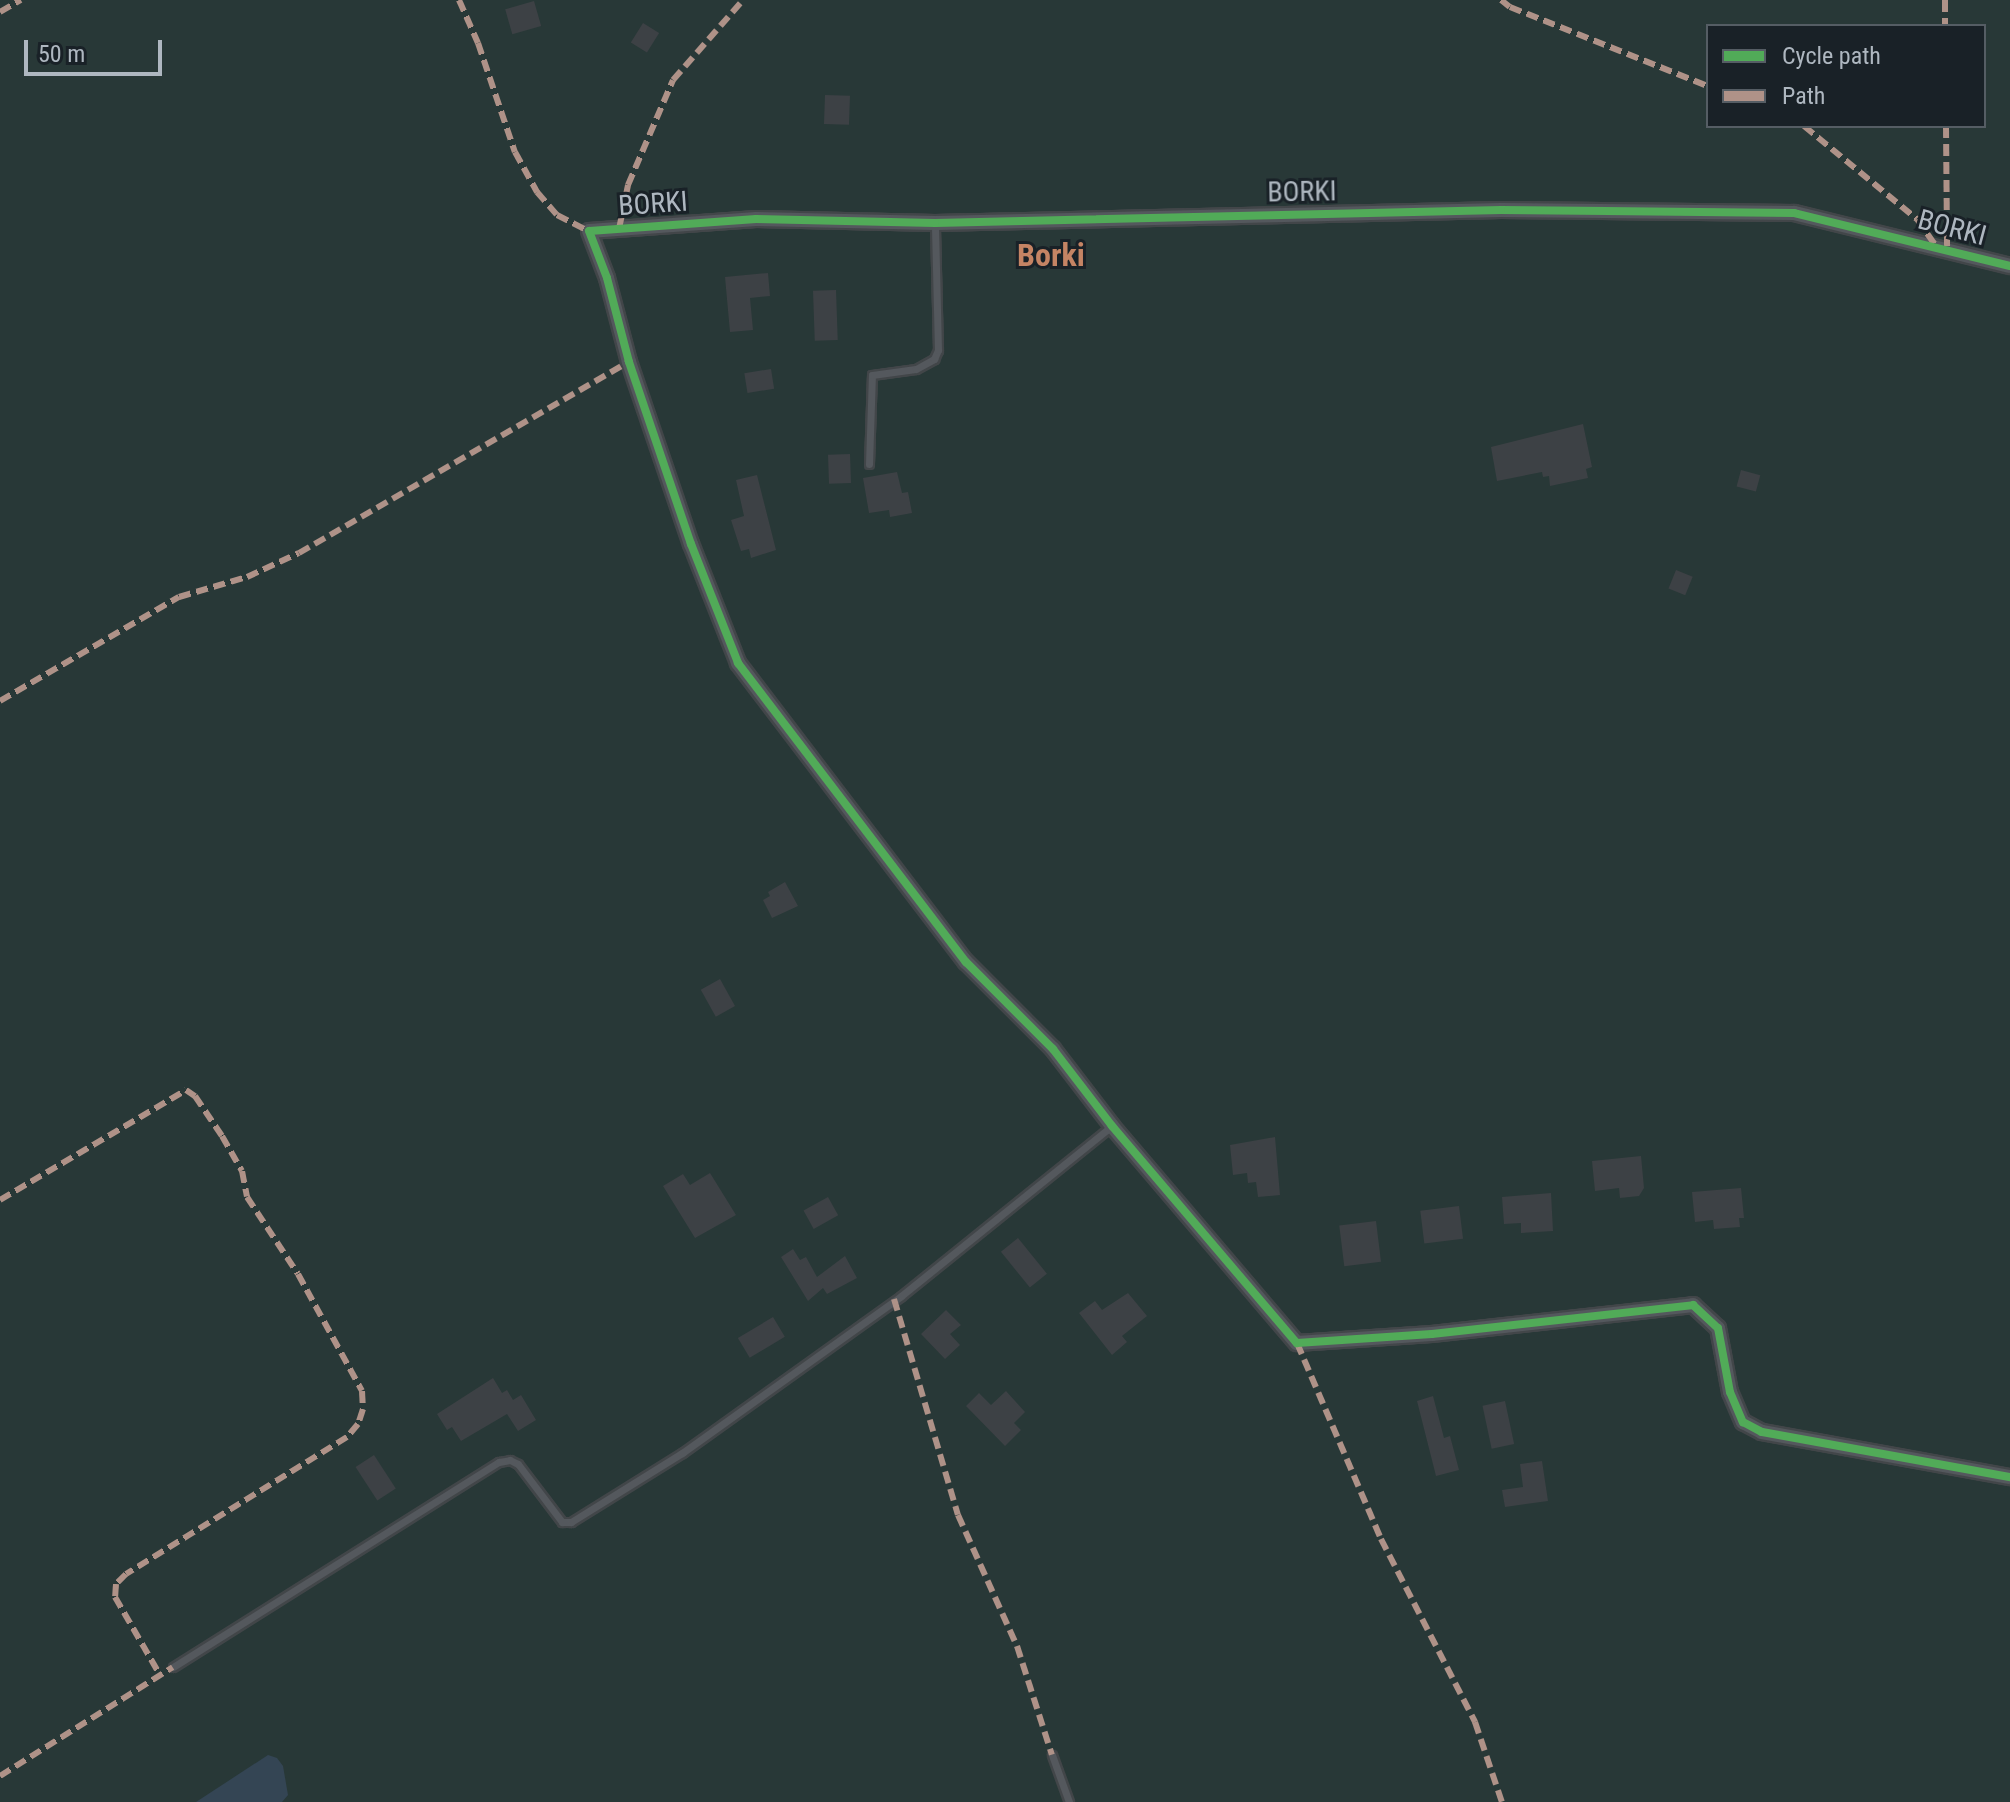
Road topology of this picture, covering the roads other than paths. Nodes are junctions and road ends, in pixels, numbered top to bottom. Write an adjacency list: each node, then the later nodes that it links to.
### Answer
1 (935, 223): 2 (street, BORKI); 3 (lane); 4 (street, BORKI)
2 (2010, 266)
3 (869, 464)
4 (1112, 1126): 5 (street); 6 (lane)
5 (2010, 1477)
6 (173, 1667)
7 (1052, 1755): 8 (lane)
8 (1069, 1802)

